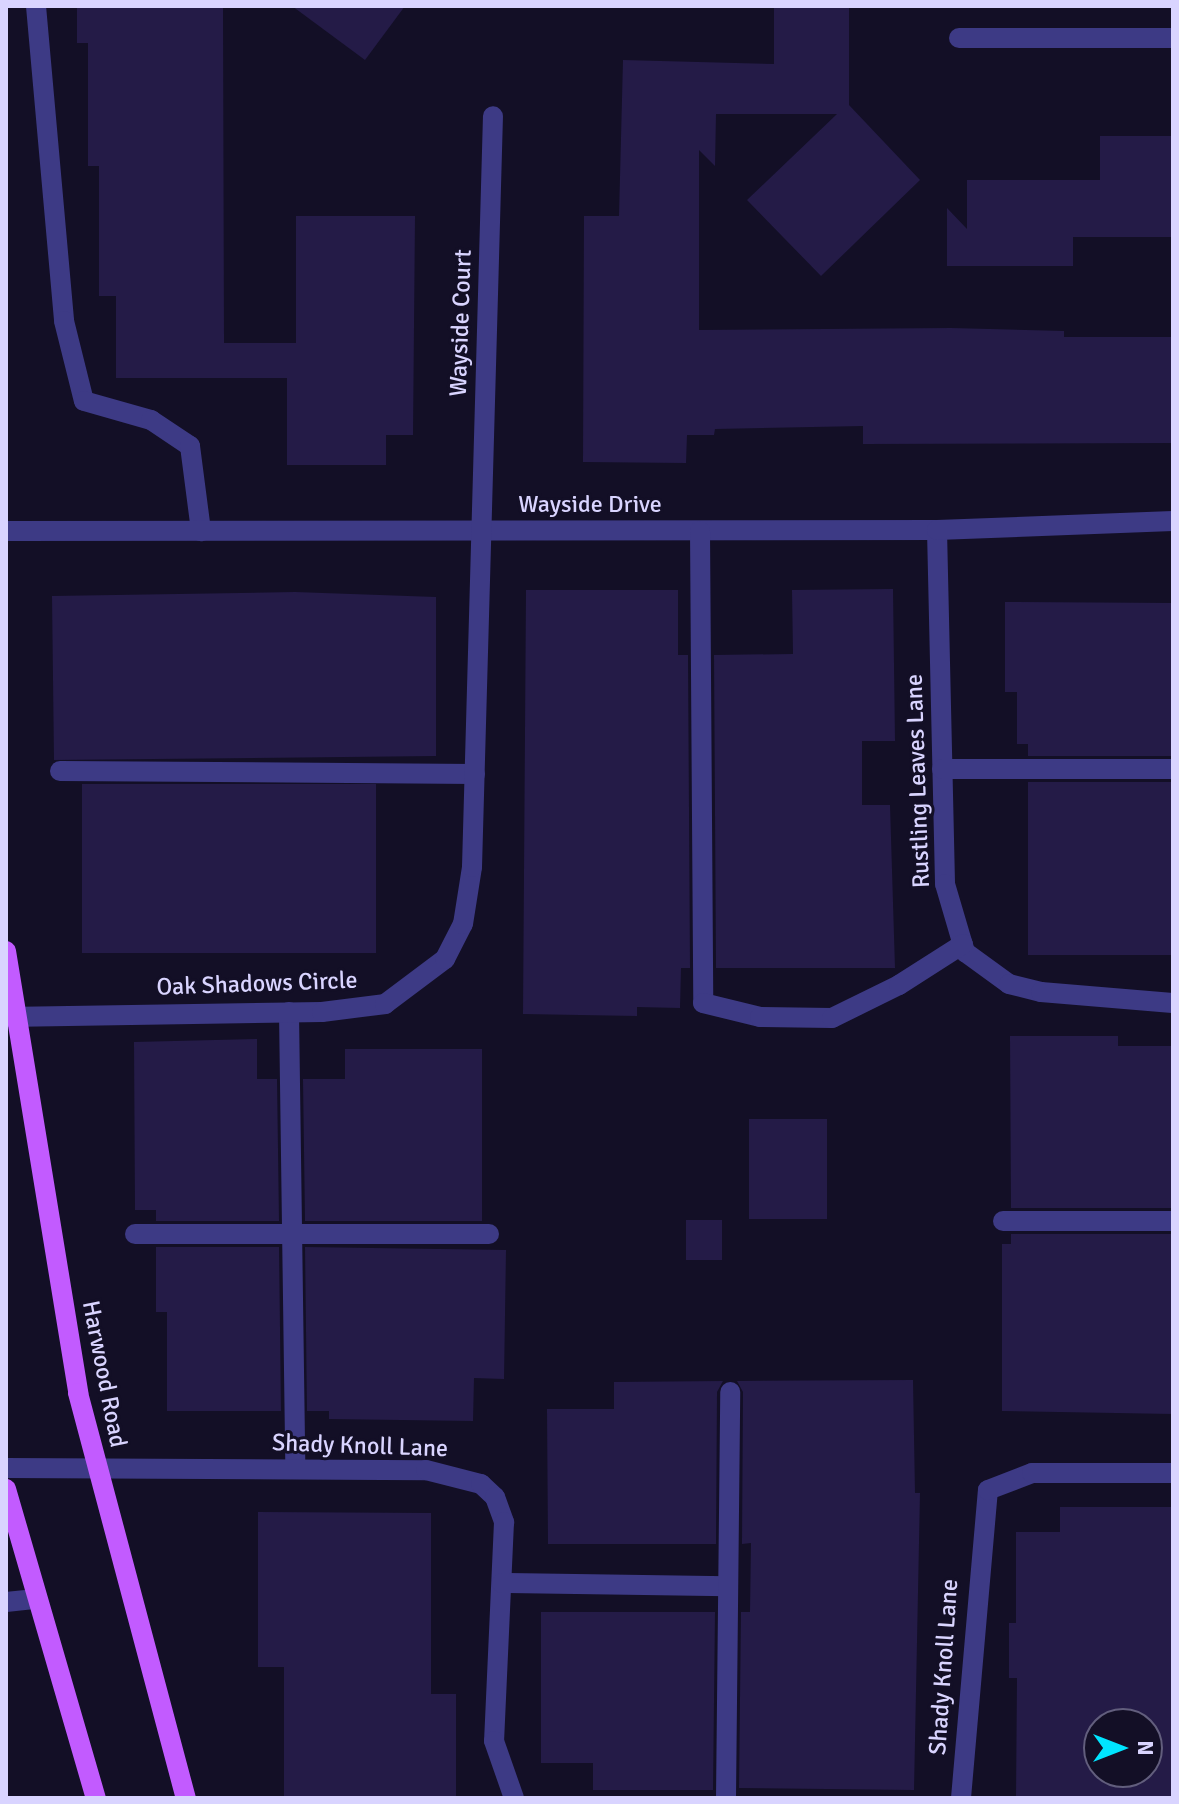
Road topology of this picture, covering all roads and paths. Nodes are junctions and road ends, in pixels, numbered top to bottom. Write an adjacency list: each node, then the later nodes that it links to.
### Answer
1 (36, 6): 8 (street)
2 (959, 38): 3 (street)
3 (1173, 38)
4 (493, 116): 9 (street, Wayside Court)
5 (1173, 521): 6 (street, Wayside Drive)
6 (937, 530): 10 (street, Wayside Drive); 11 (street, Rustling Leaves Lane)
7 (6, 531): 8 (street, Wayside Drive)
8 (201, 531): 9 (street, Wayside Drive)
9 (481, 531): 10 (street, Wayside Drive); 14 (street, Oak Shadows Circle)
10 (700, 531): 15 (street)
11 (942, 769): 12 (street); 15 (street, Rustling Leaves Lane)
12 (1173, 769)
13 (60, 771): 14 (street)
14 (475, 774): 18 (street, Oak Shadows Circle)
15 (963, 944): 17 (street)
16 (6, 951): 19 (main road, Harwood Road)
17 (1173, 1003)
18 (289, 1012): 19 (street, Oak Shadows Circle); 23 (street)
19 (11, 1017): 27 (main road, Harwood Road)
20 (1003, 1221): 21 (street)
21 (1173, 1221)
22 (135, 1234): 23 (street)
23 (292, 1234): 24 (street); 28 (street)
24 (489, 1234)
25 (730, 1392): 32 (street)
26 (6, 1468): 27 (street, Shady Knoll Lane)
27 (96, 1468): 28 (street, Shady Knoll Lane); 36 (main road, Harwood Road)
28 (295, 1469): 31 (street, Shady Knoll Lane)
29 (1173, 1473): 39 (street, Shady Knoll Lane)
30 (6, 1489): 33 (main road)
31 (502, 1583): 32 (street); 37 (street, Shady Knoll Lane)
32 (728, 1586): 38 (street)
33 (36, 1599): 34 (street); 35 (main road)
34 (6, 1602)
35 (96, 1798)
36 (186, 1798)
37 (514, 1798)
38 (726, 1798)
39 (961, 1798)

